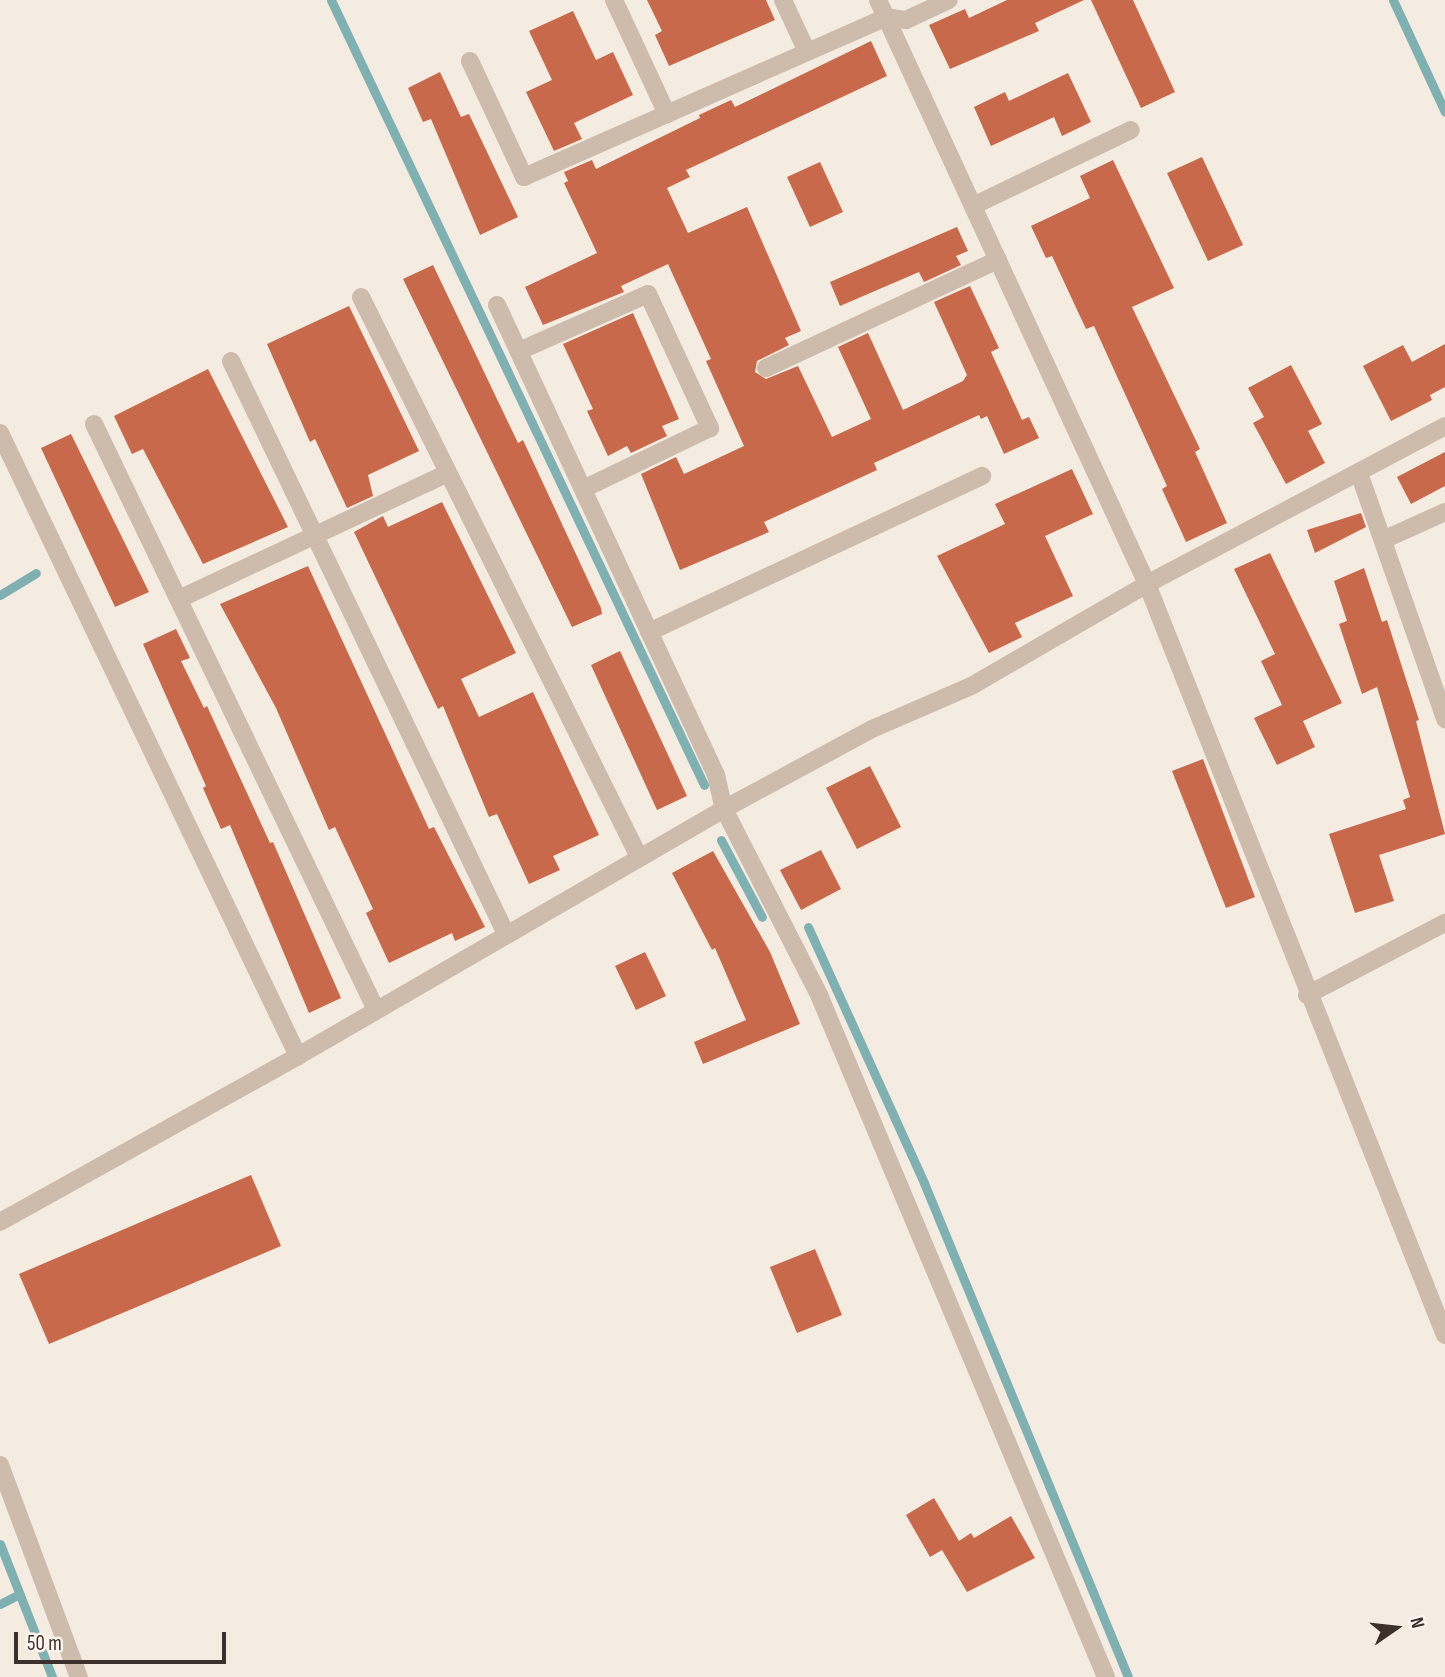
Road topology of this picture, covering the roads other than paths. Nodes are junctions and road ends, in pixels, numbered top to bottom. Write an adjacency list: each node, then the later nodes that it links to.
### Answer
1 (614, 0): 8 (street)
2 (783, 0): 6 (street)
3 (878, 0): 5 (street)
4 (949, 0): 5 (street)
5 (886, 17): 6 (street); 10 (street)
6 (807, 52): 8 (street)
7 (470, 61): 8 (street)
8 (667, 114)
9 (1131, 131): 10 (street)
10 (973, 206): 11 (street)
11 (998, 260): 16 (street); 27 (street)
12 (361, 297): 20 (street)
13 (498, 305): 14 (street)
14 (519, 351): 23 (street); 23 (street)
15 (231, 361): 25 (street)
16 (766, 368)
17 (94, 424): 28 (street)
18 (1445, 426): 21 (street)
19 (0, 433): 37 (street)
20 (448, 473): 25 (street); 32 (street)
21 (1359, 473): 26 (street); 27 (street)
22 (982, 476): 29 (street)
23 (583, 489): 29 (street)
24 (1445, 512): 26 (street)
25 (315, 536): 28 (street); 34 (street)
26 (1383, 540): 30 (street)
27 (1147, 584): 31 (street); 35 (street)
28 (179, 599): 36 (street)
29 (649, 632): 31 (street)
30 (1445, 719)
31 (724, 808): 32 (street); 42 (street)
32 (639, 857): 34 (street)
33 (1445, 923): 35 (street)
34 (506, 934): 36 (street)
35 (1307, 995): 39 (street)
36 (376, 1010): 37 (street)
37 (298, 1056): 38 (street)
38 (0, 1222)
39 (1445, 1335)
40 (0, 1465): 41 (street)
41 (79, 1677)
42 (1106, 1677)

